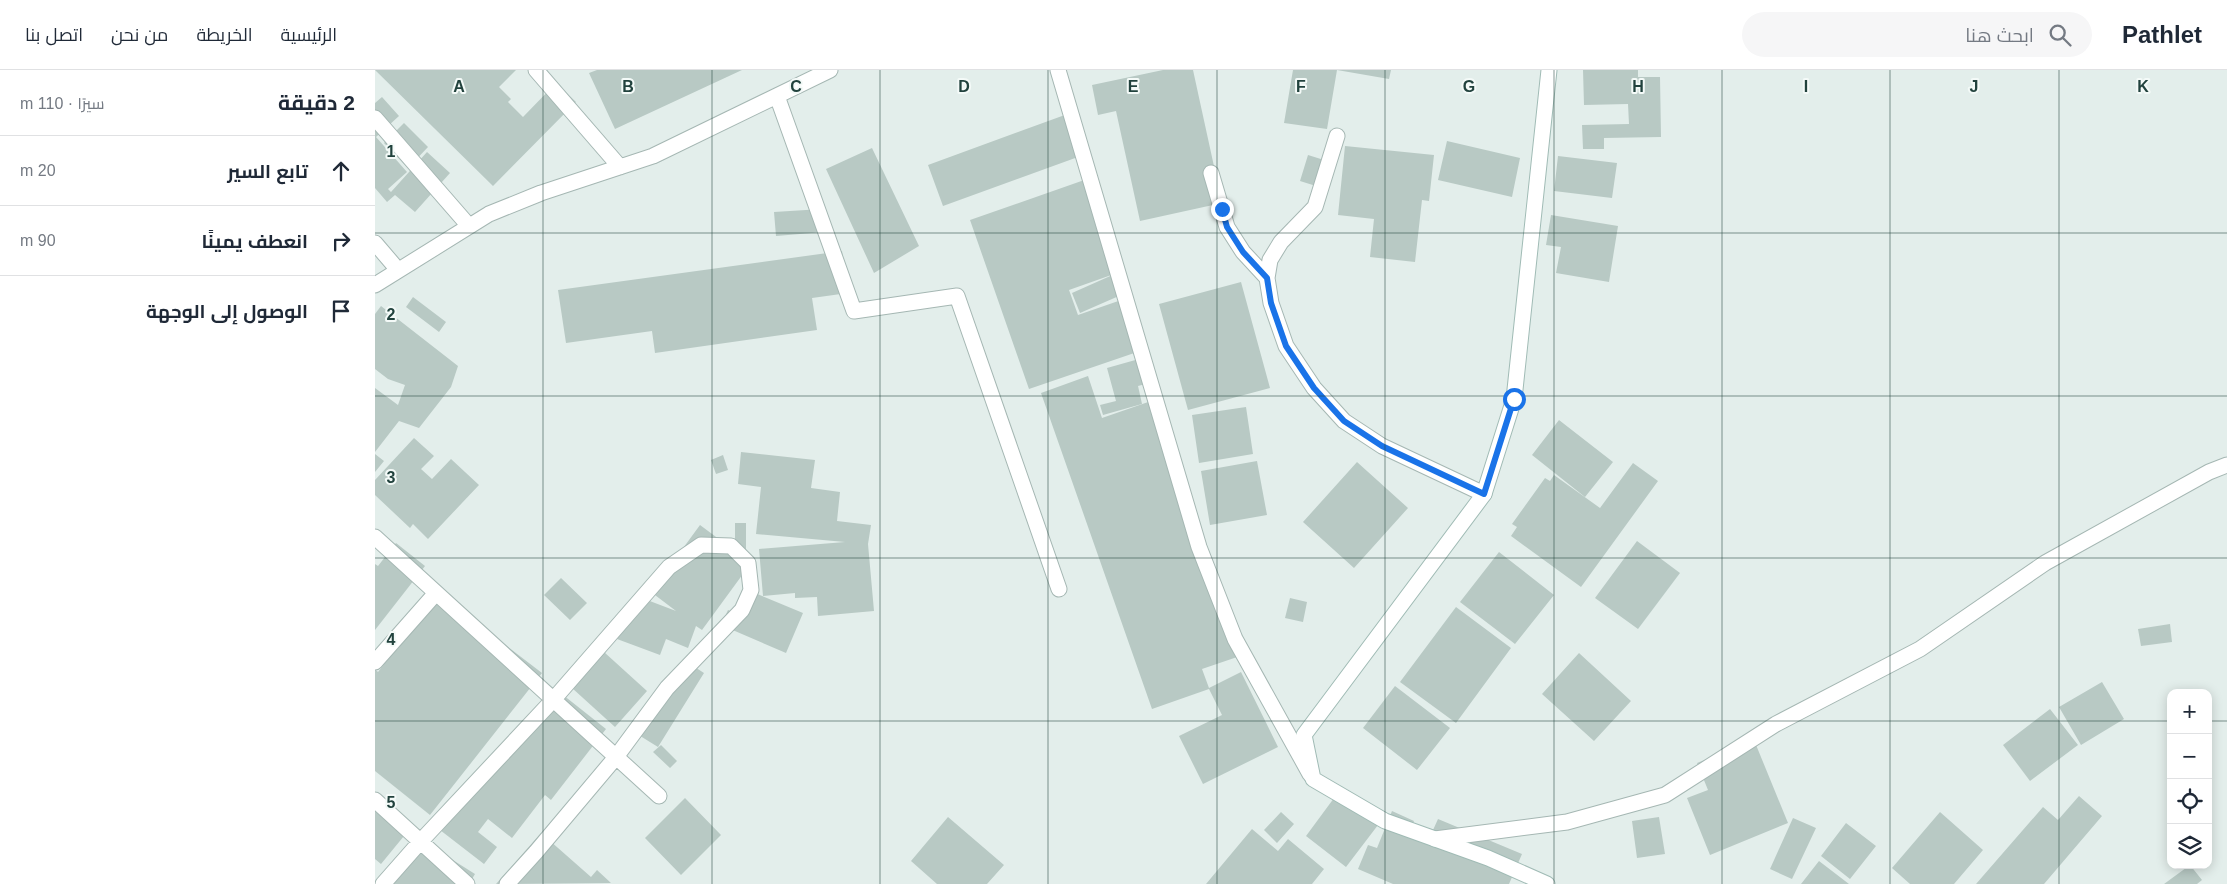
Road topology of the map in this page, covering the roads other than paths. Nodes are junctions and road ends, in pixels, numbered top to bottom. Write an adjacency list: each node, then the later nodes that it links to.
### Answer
1 (536, 70): 8 (street)
2 (830, 70): 5 (street)
3 (1058, 70): 23 (street)
4 (1549, 70): 16 (street)
5 (777, 96): 8 (street); 18 (street)
6 (375, 118): 10 (street)
7 (1337, 136): 13 (street)
8 (620, 167): 10 (street)
9 (1211, 173): 13 (street)
10 (469, 226): 12 (street)
11 (375, 243): 12 (street)
12 (399, 270): 14 (street)
13 (1267, 278): 16 (street)
14 (375, 285)
15 (2227, 464): 26 (street)
16 (1484, 494): 23 (street)
17 (375, 538): 19 (street)
18 (1059, 589)
19 (436, 593): 20 (street); 21 (street)
20 (375, 662)
21 (553, 700): 22 (street); 22 (street); 27 (street)
22 (616, 757): 24 (street); 30 (street)
23 (1313, 779): 26 (street)
24 (659, 796)
25 (375, 800): 27 (street)
26 (1435, 839): 31 (street)
27 (420, 842): 28 (street); 29 (street)
28 (383, 884)
29 (467, 884)
30 (507, 884)
31 (1547, 884)

